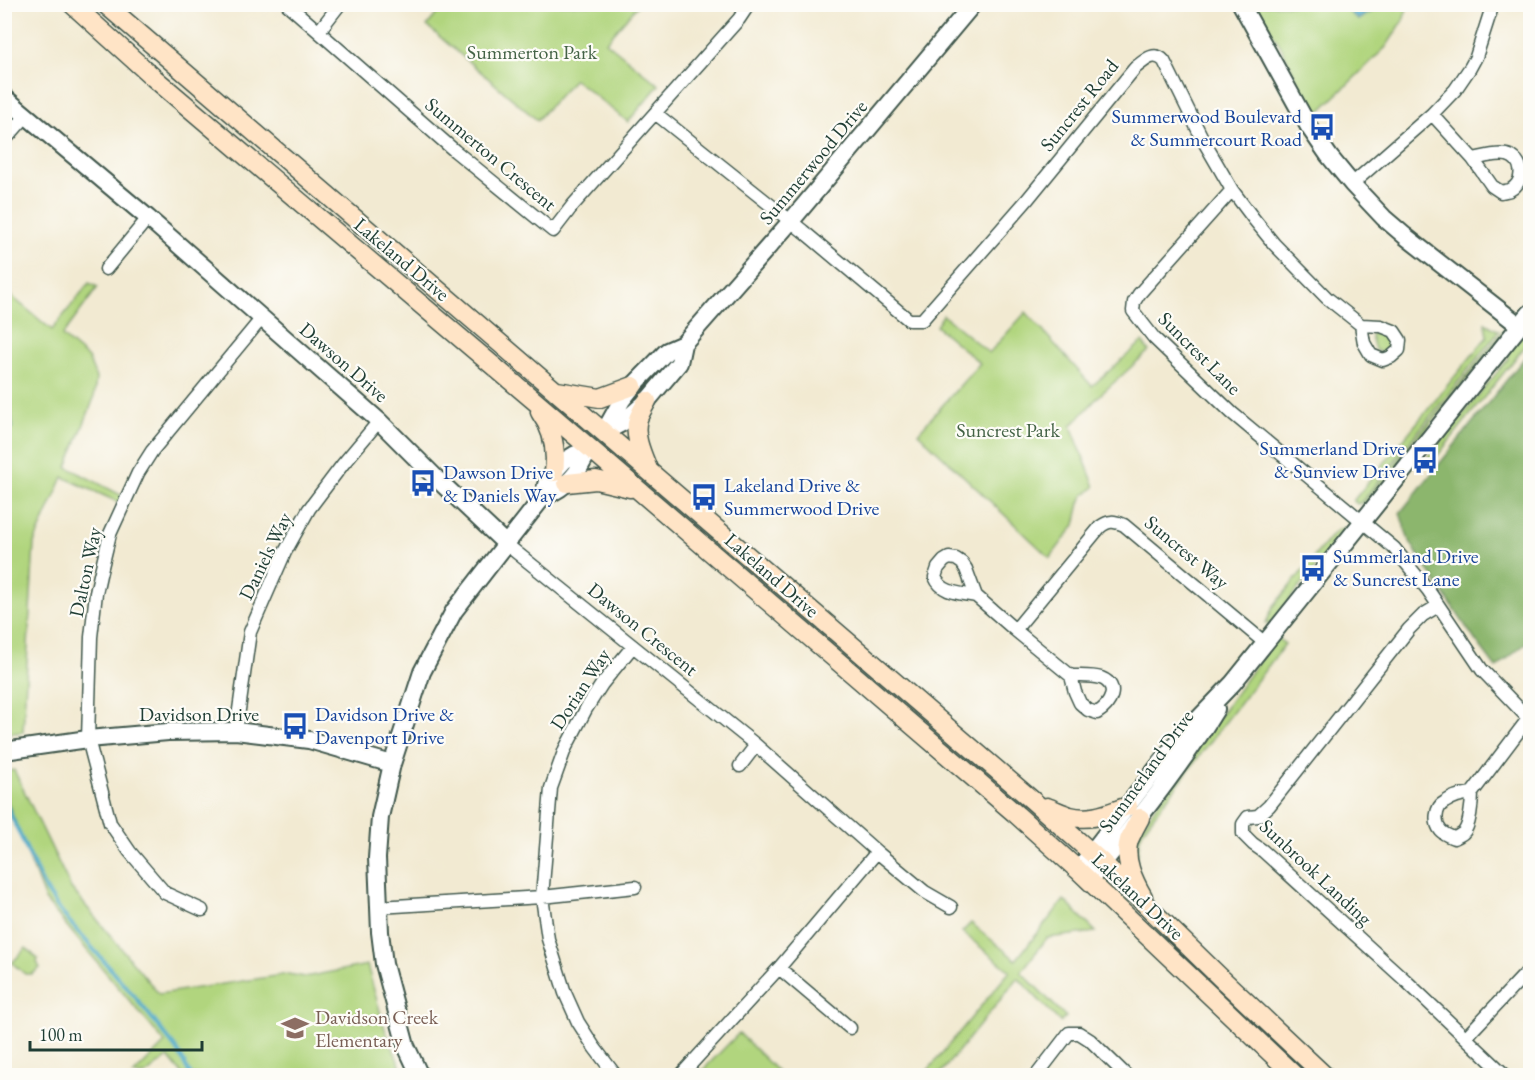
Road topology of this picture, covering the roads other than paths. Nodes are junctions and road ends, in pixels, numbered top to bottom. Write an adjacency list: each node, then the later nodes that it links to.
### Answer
1 (72, 4): 26 (main road, Lakeland Drive)
2 (105, 4): 27 (main road, Lakeland Drive)
3 (286, 4): 9 (street, Summerton Crescent)
4 (340, 4): 9 (street)
5 (749, 4): 11 (street, Summerton Crescent)
6 (973, 4): 19 (street, Summerwood Drive)
7 (1242, 4): 16 (street)
8 (1492, 4): 12 (street)
9 (319, 31): 11 (street, Summerton Crescent)
10 (4, 98): 13 (street, Dawson Drive)
11 (655, 113): 19 (street)
12 (1432, 114): 15 (street); 16 (street)
13 (26, 116): 14 (street); 18 (street, Dawson Drive)
14 (4, 141)
15 (1473, 159)
16 (1352, 184): 22 (street)
17 (1232, 190): 19 (street, Suncrest Road); 23 (street, Suncrest Road); 38 (street, Suncrest Lane)
18 (148, 218): 20 (street); 21 (street, Dawson Drive)
19 (791, 221): 24 (street, Summerwood Drive)
20 (106, 269)
21 (262, 318): 30 (street, Dawson Drive); 48 (street, Dalton Way)
22 (1525, 319): 38 (street, Summerland Drive)
23 (1361, 325)
24 (683, 344): 25 (street, Summerwood Drive); 28 (street, Summerwood Drive)
25 (633, 386): 27 (main road); 32 (street, Summerwood Drive)
26 (528, 396): 29 (main road, Lakeland Drive); 36 (main road)
27 (561, 396): 31 (main road); 32 (main road, Lakeland Drive)
28 (647, 401): 32 (street, Summerwood Drive); 35 (main road)
29 (550, 414): 31 (main road); 33 (main road, Lakeland Drive)
30 (379, 421): 39 (street, Dawson Drive); 47 (street, Daniels Way)
31 (582, 428): 32 (main road); 33 (main road)
32 (604, 432): 34 (main road); 35 (main road, Lakeland Drive)
33 (589, 449): 34 (main road); 36 (street); 37 (main road, Lakeland Drive)
34 (611, 454): 35 (main road); 37 (main road)
35 (648, 470): 54 (main road, Lakeland Drive)
36 (560, 477): 37 (main road); 39 (street)
37 (636, 489): 58 (main road, Lakeland Drive)
38 (1362, 523): 41 (street); 43 (street, Summerland Drive)
39 (506, 543): 44 (street, Dawson Crescent); 51 (street)
40 (976, 596): 42 (street)
41 (1438, 606): 46 (street); 68 (street, Sunbrook Landing)
42 (1015, 630): 43 (street, Suncrest Way); 45 (street)
43 (1265, 643): 55 (street, Summerland Drive)
44 (633, 646): 49 (street, Dawson Crescent); 60 (street, Dorian Way)
45 (1071, 676)
46 (1529, 720): 53 (street)
47 (236, 731): 48 (street, Davidson Drive); 51 (street, Davidson Drive)
48 (88, 739): 50 (street, Davidson Drive); 64 (street, Dalton Way)
49 (756, 745): 52 (street); 56 (street, Dawson Crescent)
50 (4, 751)
51 (392, 764): 61 (street)
52 (740, 766)
53 (1472, 793)
54 (1032, 800): 55 (main road); 57 (main road, Lakeland Drive)
55 (1134, 812): 57 (street, Summerland Drive); 62 (main road)
56 (878, 852): 63 (street, Dawson Crescent); 65 (street)
57 (1097, 858): 58 (street, Summerland Drive); 62 (main road, Lakeland Drive)
58 (1084, 875): 74 (main road, Lakeland Drive)
59 (635, 887): 60 (street)
60 (542, 897): 61 (street); 70 (street, Dorian Way)
61 (378, 907): 69 (street)
62 (1148, 907): 75 (main road, Lakeland Drive)
63 (951, 908)
64 (202, 910)
65 (779, 968): 67 (street); 71 (street)
66 (1530, 969): 68 (street)
67 (850, 1028)
68 (1466, 1036): 76 (street, Sunbrook Landing)
69 (420, 1076)
70 (616, 1076)
71 (680, 1076)
72 (1036, 1076): 73 (street)
73 (1126, 1076)
74 (1294, 1076)
75 (1325, 1076)
76 (1506, 1076)

